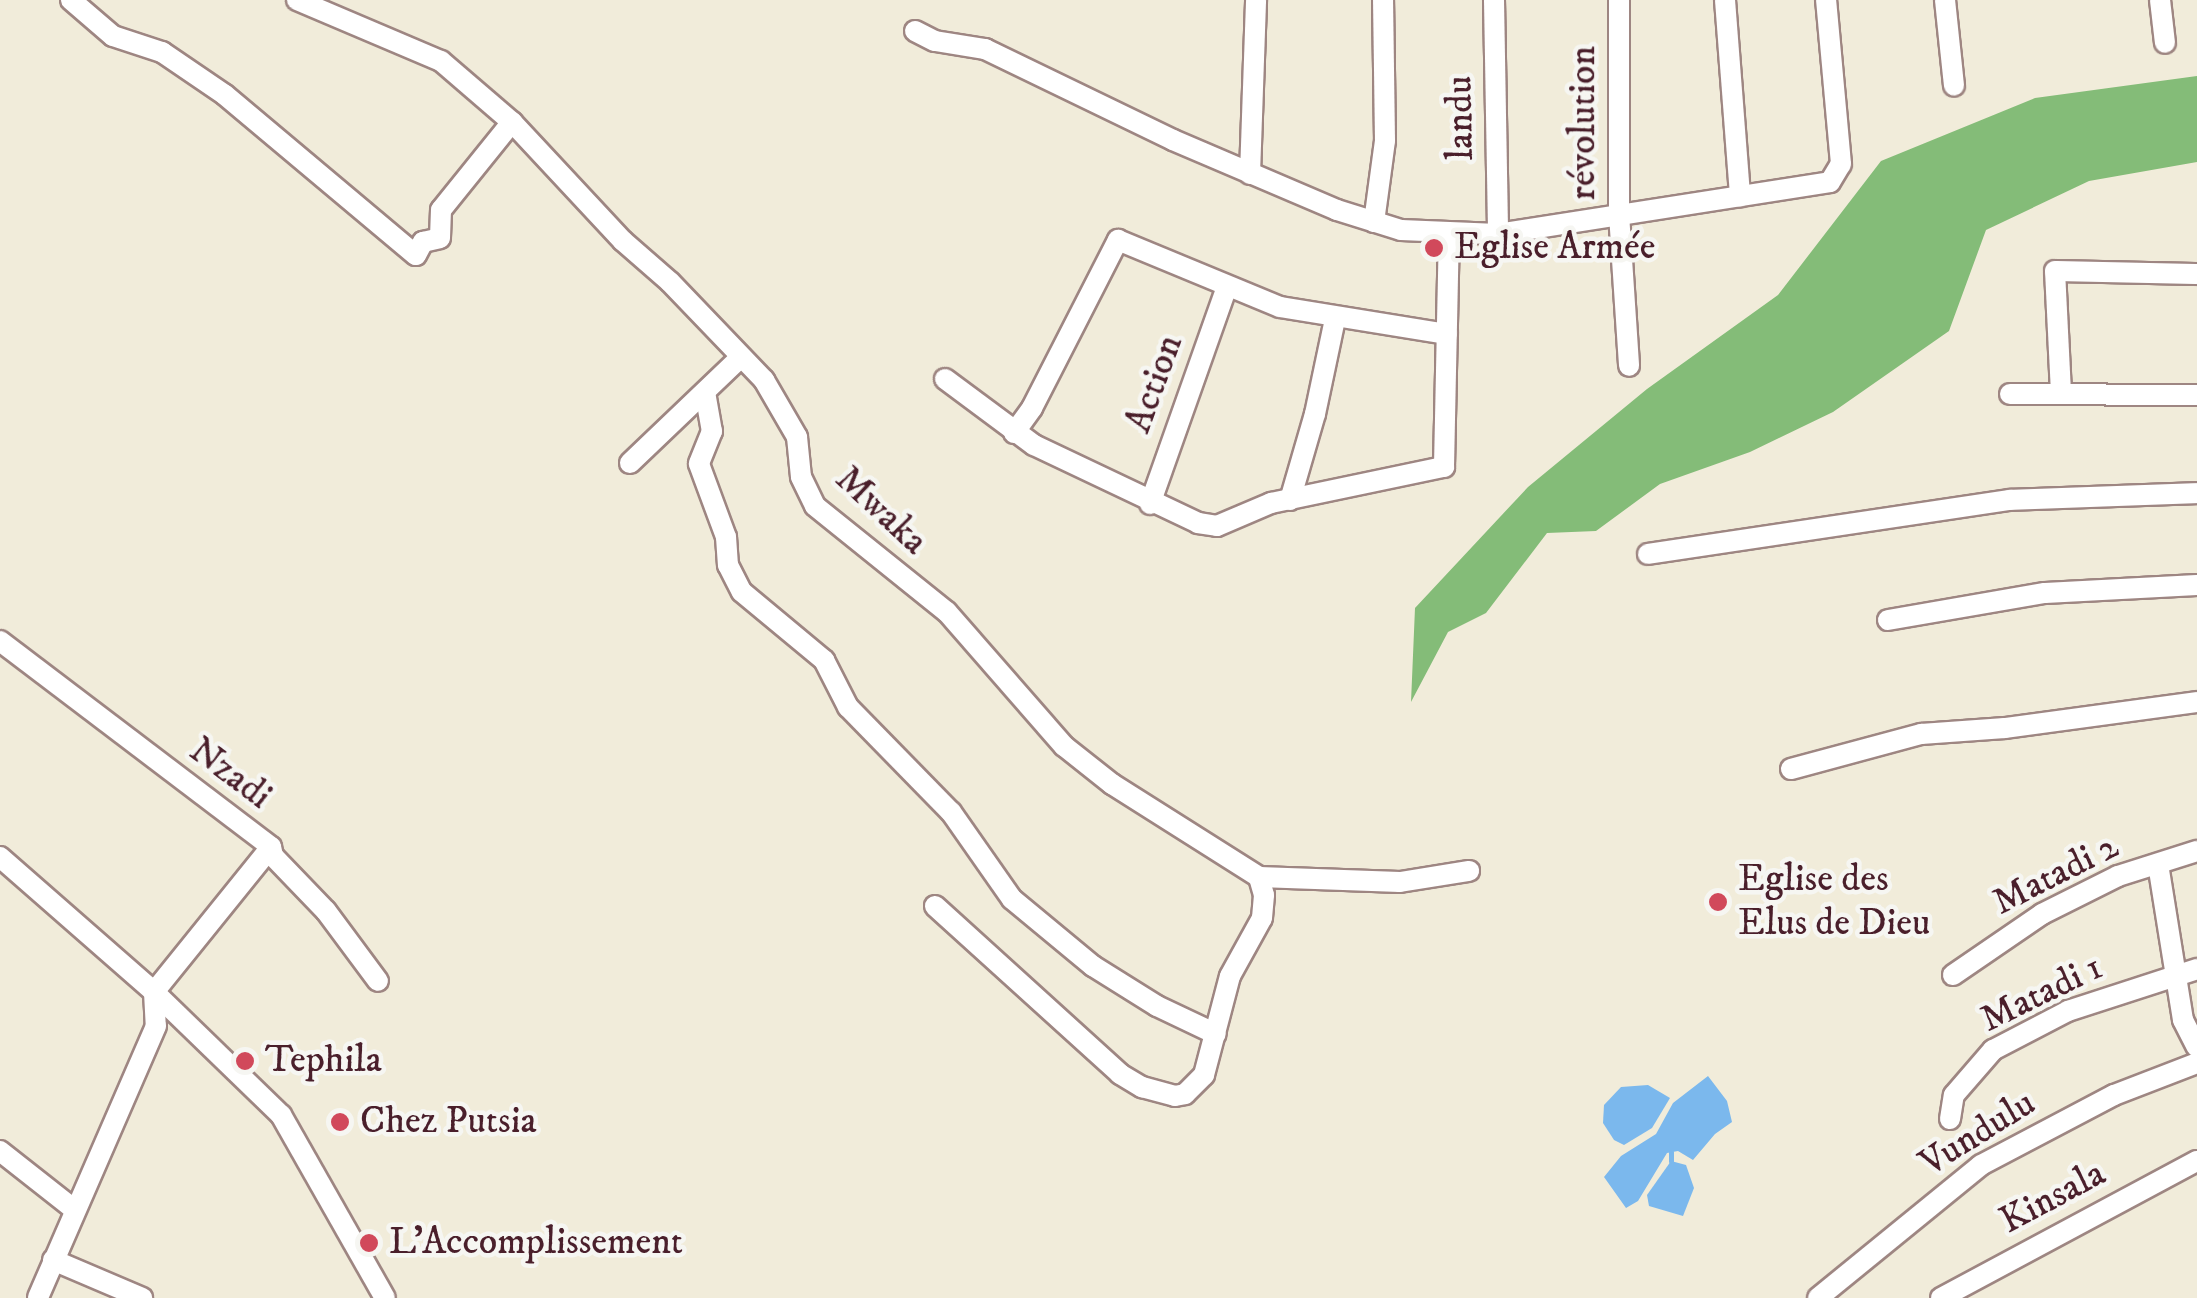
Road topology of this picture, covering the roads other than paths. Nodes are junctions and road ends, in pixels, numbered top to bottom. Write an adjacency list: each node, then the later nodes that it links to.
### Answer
1 (71, 0): 14 (street)
2 (297, 0): 14 (street, Mwaka)
3 (1256, 0): 15 (street)
4 (1383, 0): 18 (street)
5 (1494, 0): 20 (street, landu)
6 (1619, 0): 17 (street, révolution)
7 (1725, 0): 16 (street)
8 (1826, 0): 16 (street)
9 (1945, 0): 13 (street)
10 (2160, 0): 12 (street)
11 (915, 31): 15 (street)
12 (2165, 43)
13 (1954, 86)
14 (512, 122): 25 (street, Mwaka)
15 (1250, 174): 18 (street)
16 (1740, 196): 17 (street)
17 (1619, 214): 20 (street); 26 (street, révolution)
18 (1374, 222): 19 (street)
19 (1449, 234): 20 (street); 24 (street)
20 (1498, 234)
21 (2197, 274): 29 (street)
22 (1227, 288): 23 (street); 32 (street); 36 (street, Action)
23 (1334, 319): 24 (street); 35 (street)
24 (1447, 334): 35 (street)
25 (740, 358): 28 (street); 48 (street, Mwaka)
26 (1629, 366)
27 (945, 379): 32 (street)
28 (705, 392): 33 (street); 55 (street)
29 (2061, 393): 30 (street); 31 (street)
30 (2010, 394)
31 (2197, 395)
32 (1014, 433): 36 (street)
33 (630, 463)
34 (2197, 493): 37 (street)
35 (1290, 500): 36 (street)
36 (1150, 504)
37 (1648, 554)
38 (2197, 584): 39 (street)
39 (1888, 620)
40 (0, 642): 43 (street, Nzadi)
41 (2197, 702): 42 (street)
42 (1791, 769)
43 (271, 848): 53 (street); 54 (street, Nzadi)
44 (2197, 851): 46 (street, Matadi 2)
45 (0, 857): 54 (street)
46 (2158, 864): 51 (street); 52 (street, Matadi 2)
47 (1470, 871): 48 (street)
48 (1258, 878): 55 (street)
49 (934, 906): 55 (street)
50 (2197, 970): 51 (street, Matadi 1)
51 (2175, 974): 56 (street); 58 (street, Matadi 1)
52 (1953, 975)
53 (378, 981)
54 (154, 992): 61 (street); 65 (street)
55 (1216, 1034)
56 (2197, 1046)
57 (2197, 1063): 66 (street, Vundulu)
58 (1950, 1120)
59 (0, 1151): 61 (street)
60 (2197, 1161): 67 (street, Kinsala)
61 (75, 1210): 62 (street)
62 (53, 1260): 63 (street); 64 (street)
63 (38, 1298)
64 (142, 1298)
65 (385, 1298)
66 (1818, 1298)
67 (1941, 1298)

